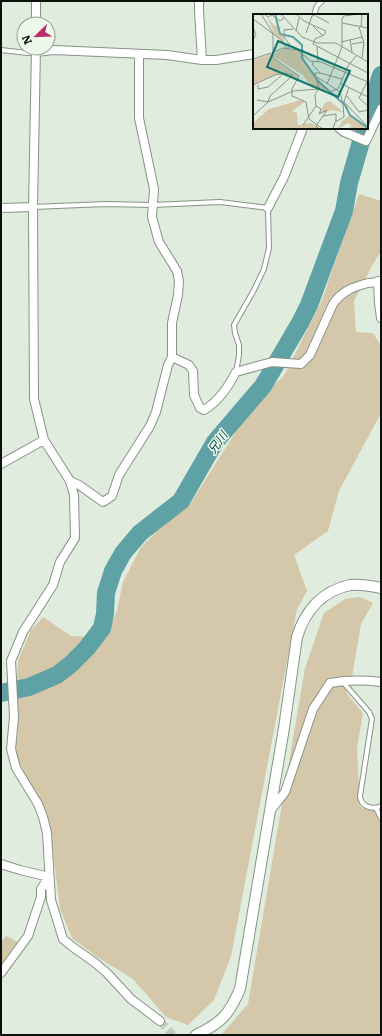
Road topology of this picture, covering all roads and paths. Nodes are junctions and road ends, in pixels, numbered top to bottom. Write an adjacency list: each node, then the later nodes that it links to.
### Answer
1 (36, 1): 5 (street)
2 (199, 1): 12 (street)
3 (322, 1): 4 (lane)
4 (314, 14)
5 (36, 16)
6 (1, 50): 8 (lane)
7 (56, 50): 9 (street)
8 (16, 52)
9 (139, 54): 12 (street); 16 (street)
10 (253, 54): 12 (street)
11 (36, 56): 18 (street)
12 (202, 60)
13 (381, 109): 15 (street)
14 (303, 129): 19 (street)
15 (341, 130)
16 (152, 205): 18 (lane); 19 (lane); 22 (street)
17 (1, 208): 18 (street)
18 (33, 208): 24 (street)
19 (268, 208): 23 (lane)
20 (379, 282): 21 (street); 23 (street)
21 (381, 318)
22 (172, 357): 23 (street); 26 (street)
23 (236, 372)
24 (44, 440): 25 (street); 26 (street)
25 (1, 464)
26 (70, 481): 35 (street)
27 (381, 588): 32 (street)
28 (342, 681): 29 (street); 31 (lane); 32 (street)
29 (381, 682)
30 (381, 806): 31 (lane)
31 (376, 808): 33 (lane)
32 (270, 811): 38 (street)
33 (381, 818)
34 (1, 864): 35 (street)
35 (49, 877): 36 (street); 37 (street)
36 (1, 973)
37 (160, 1021)
38 (196, 1035)

